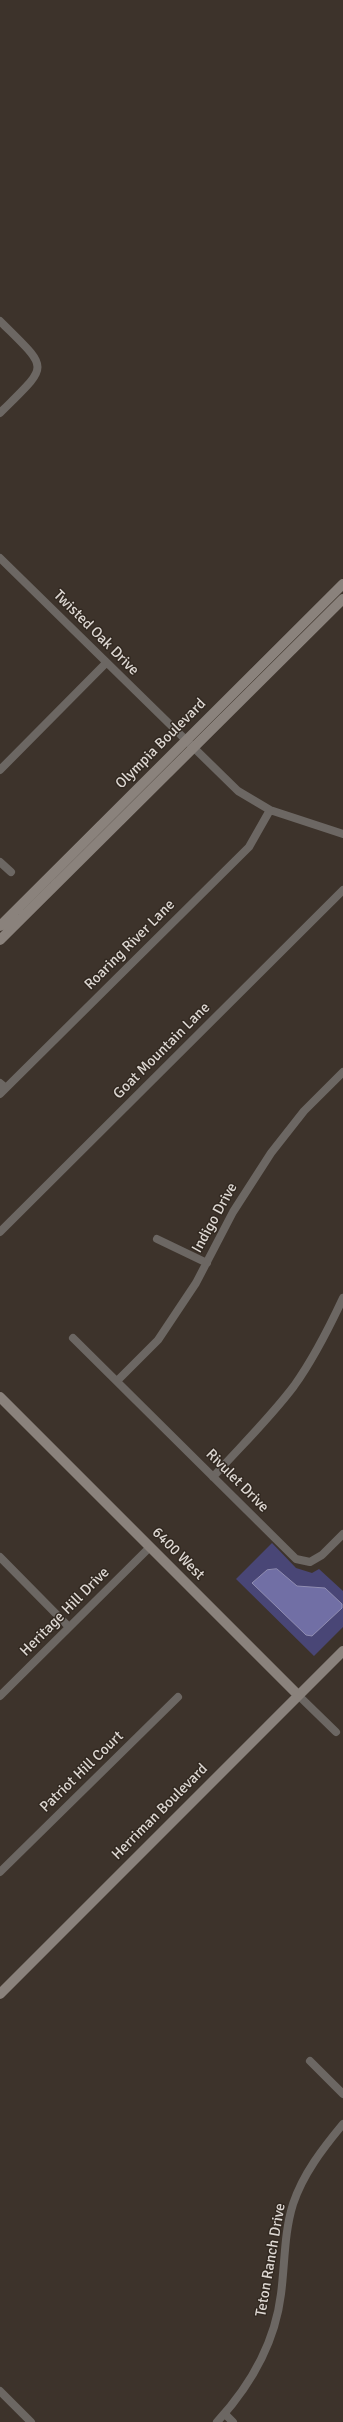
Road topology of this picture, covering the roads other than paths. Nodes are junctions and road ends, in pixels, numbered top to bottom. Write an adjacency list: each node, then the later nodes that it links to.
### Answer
1 (0, 321): 2 (street)
2 (0, 413)
3 (0, 558): 6 (street, Twisted Oak Drive)
4 (343, 584): 7 (street, Olympia Boulevard)
5 (343, 599): 7 (street, Olympia Boulevard)
6 (106, 663): 7 (street, Twisted Oak Drive); 8 (street)
7 (189, 745): 9 (street, Twisted Oak Drive); 14 (street, Olympia Boulevard); 15 (street, Olympia Boulevard)
8 (0, 770)
9 (270, 810): 10 (street, Twisted Oak Drive); 17 (street, Roaring River Lane)
10 (343, 834)
11 (0, 862): 12 (street)
12 (11, 872)
13 (343, 890): 18 (street, Goat Mountain Lane)
14 (0, 926)
15 (0, 940)
16 (343, 1072): 20 (street, Indigo Drive)
17 (2, 1088)
18 (0, 1232)
19 (157, 1239): 20 (street)
20 (207, 1263): 23 (street, Indigo Drive)
21 (343, 1298): 25 (street)
22 (73, 1338): 23 (street, Rivulet Drive)
23 (117, 1381): 25 (street, Rivulet Drive)
24 (0, 1397): 27 (street, 6400 West)
25 (213, 1476): 26 (street, Rivulet Drive)
26 (343, 1534)
27 (150, 1547): 29 (street, Heritage Hill Drive); 31 (street, 6400 West)
28 (0, 1557): 29 (street)
29 (69, 1627): 32 (street, Heritage Hill Drive)
30 (343, 1652): 31 (street, Herriman Boulevard)
31 (298, 1695): 34 (street, 6400 West); 36 (street, Herriman Boulevard)
32 (0, 1696)
33 (178, 1697): 35 (street, Patriot Hill Court)
34 (336, 1732)
35 (2, 1867)
36 (0, 1994)
37 (310, 2061): 38 (street)
38 (343, 2094)
39 (343, 2124): 41 (street, Teton Ranch Drive)
40 (0, 2391): 42 (street)
41 (225, 2414): 43 (street, Teton Ranch Drive); 44 (street)
42 (31, 2422)
43 (217, 2422)
44 (234, 2422)

